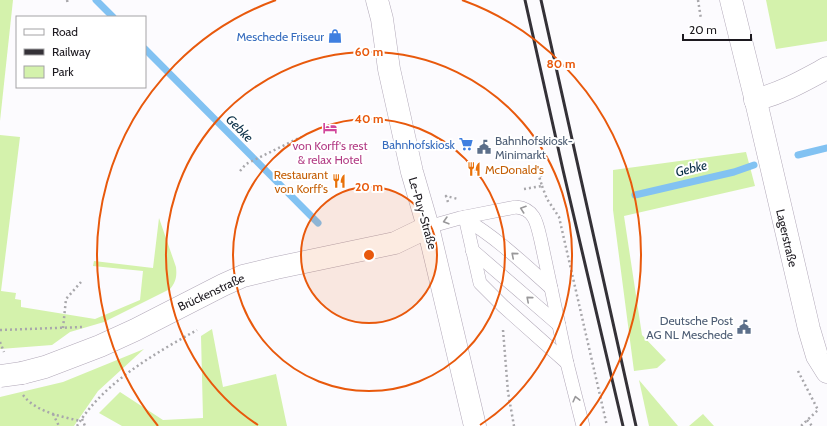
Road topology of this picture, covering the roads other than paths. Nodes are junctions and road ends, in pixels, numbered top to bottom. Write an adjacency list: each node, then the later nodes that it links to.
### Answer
1 (377, 0): 6 (street, Le-Puy-Straße)
2 (731, 0): 4 (street, Lagerstraße)
3 (827, 68): 4 (street)
4 (755, 100): 11 (street, Lagerstraße)
5 (465, 218): 6 (lane, one-way to 6); 7 (lane); 8 (lane, one-way to 5); 8 (lane, one-way to 5)
6 (428, 226): 12 (street, Brückenstraße, bridge); 13 (street, Le-Puy-Straße)
7 (472, 250): 9 (lane, one-way to 7); 10 (lane)
8 (551, 288): 9 (lane)
9 (559, 325): 10 (lane)
10 (567, 362): 14 (lane, one-way to 10)
11 (822, 364)
12 (0, 376)
13 (475, 426)
14 (583, 426)

